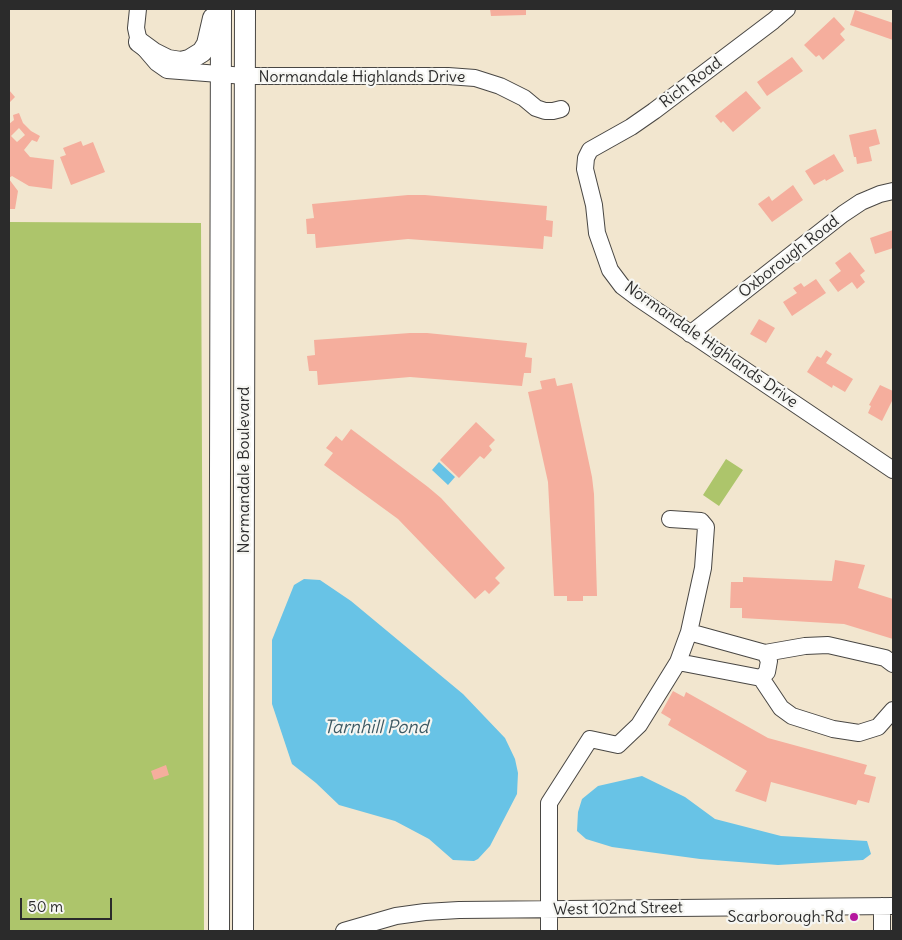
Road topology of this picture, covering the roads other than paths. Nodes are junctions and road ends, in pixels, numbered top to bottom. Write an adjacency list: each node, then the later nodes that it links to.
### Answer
1 (138, 9): 6 (street)
2 (215, 9): 6 (main road)
3 (221, 9): 7 (main road, Normandale Boulevard)
4 (245, 9): 8 (main road, Normandale Boulevard)
5 (787, 9): 10 (street, Rich Road)
6 (139, 42): 7 (street, Normandale Highlands Drive)
7 (220, 74): 8 (street, Normandale Highlands Drive); 23 (main road, Normandale Boulevard)
8 (245, 76): 9 (street, Normandale Highlands Drive); 24 (main road, Normandale Boulevard)
9 (560, 109)
10 (590, 150): 12 (street, Normandale Highlands Drive)
11 (893, 191): 12 (street, Oxborough Road)
12 (690, 334): 13 (street, Normandale Highlands Drive)
13 (893, 470)
14 (670, 518): 15 (street)
15 (689, 632): 16 (street); 17 (street)
16 (765, 653): 18 (street); 19 (street)
17 (678, 662): 19 (street); 22 (street)
18 (893, 664)
19 (760, 678): 20 (street)
20 (893, 710)
21 (888, 906): 22 (street, West 102nd Street); 27 (street)
22 (549, 910): 25 (street, West 102nd Street); 26 (street)
23 (219, 931)
24 (243, 931)
25 (344, 931)
26 (549, 931)
27 (882, 931)

